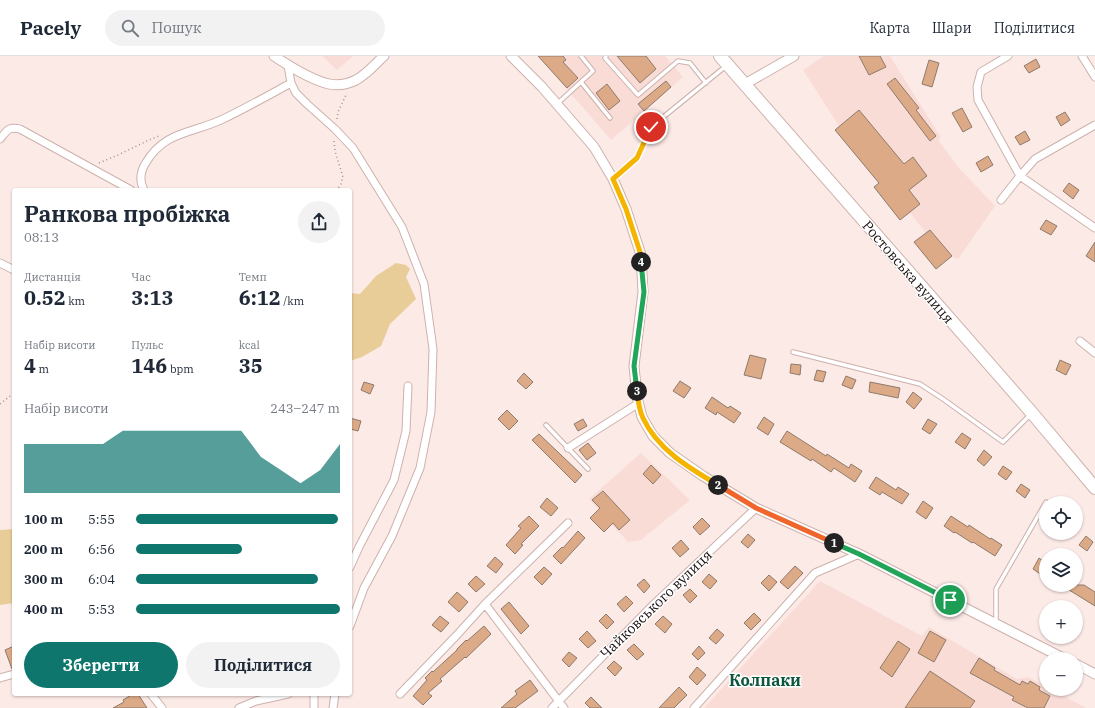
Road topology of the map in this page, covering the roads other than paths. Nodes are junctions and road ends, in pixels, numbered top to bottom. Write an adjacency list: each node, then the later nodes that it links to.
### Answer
1 (274, 56): 10 (main road)
2 (384, 56): 10 (main road)
3 (511, 56): 16 (main road)
4 (581, 56): 12 (lane)
5 (606, 56): 14 (lane)
6 (794, 56): 15 (main road)
7 (1008, 56): 20 (street)
8 (1082, 56): 11 (street)
9 (724, 60): 14 (lane); 15 (highway, Ростовська вулиця)
10 (288, 65): 13 (street)
11 (1095, 77)
12 (581, 82): 16 (lane); 17 (lane)
13 (291, 83): 23 (street); 44 (street)
14 (706, 83): 21 (lane)
15 (744, 84): 33 (highway, Ростовська вулиця)
16 (557, 104): 21 (main road)
17 (610, 118)
18 (1095, 125): 20 (street)
19 (0, 139): 22 (street)
20 (1020, 176): 24 (street); 25 (street)
21 (613, 179): 32 (main road)
22 (127, 188)
23 (143, 188)
24 (1001, 200)
25 (1095, 228)
26 (0, 263): 27 (street)
27 (12, 269)
28 (1080, 341): 30 (street)
29 (793, 352): 33 (lane)
30 (1095, 353)
31 (408, 386): 42 (street)
32 (638, 400): 35 (street); 38 (main road)
33 (1032, 413): 37 (highway, Ростовська вулиця)
34 (546, 425): 35 (lane)
35 (568, 448): 36 (lane)
36 (588, 468)
37 (1095, 488)
38 (756, 508): 41 (main road); 56 (street, Чайковського вулиця)
39 (1039, 514): 45 (lane)
40 (568, 523): 43 (street)
41 (859, 554): 45 (main road); 63 (street)
42 (352, 563)
43 (485, 604): 51 (street); 56 (street)
44 (352, 621)
45 (996, 623): 46 (main road)
46 (1052, 652)
47 (1083, 668): 48 (main road)
48 (1095, 674)
49 (12, 675): 50 (street)
50 (0, 678)
51 (400, 694)
52 (153, 696): 57 (street)
53 (279, 696): 58 (street)
54 (314, 696): 59 (street)
55 (335, 696): 60 (street)
56 (558, 702): 61 (street, Чайковського вулиця); 62 (street)
57 (162, 708)
58 (239, 708)
59 (314, 708)
60 (333, 708)
61 (552, 708)
62 (564, 708)
63 (694, 708)

